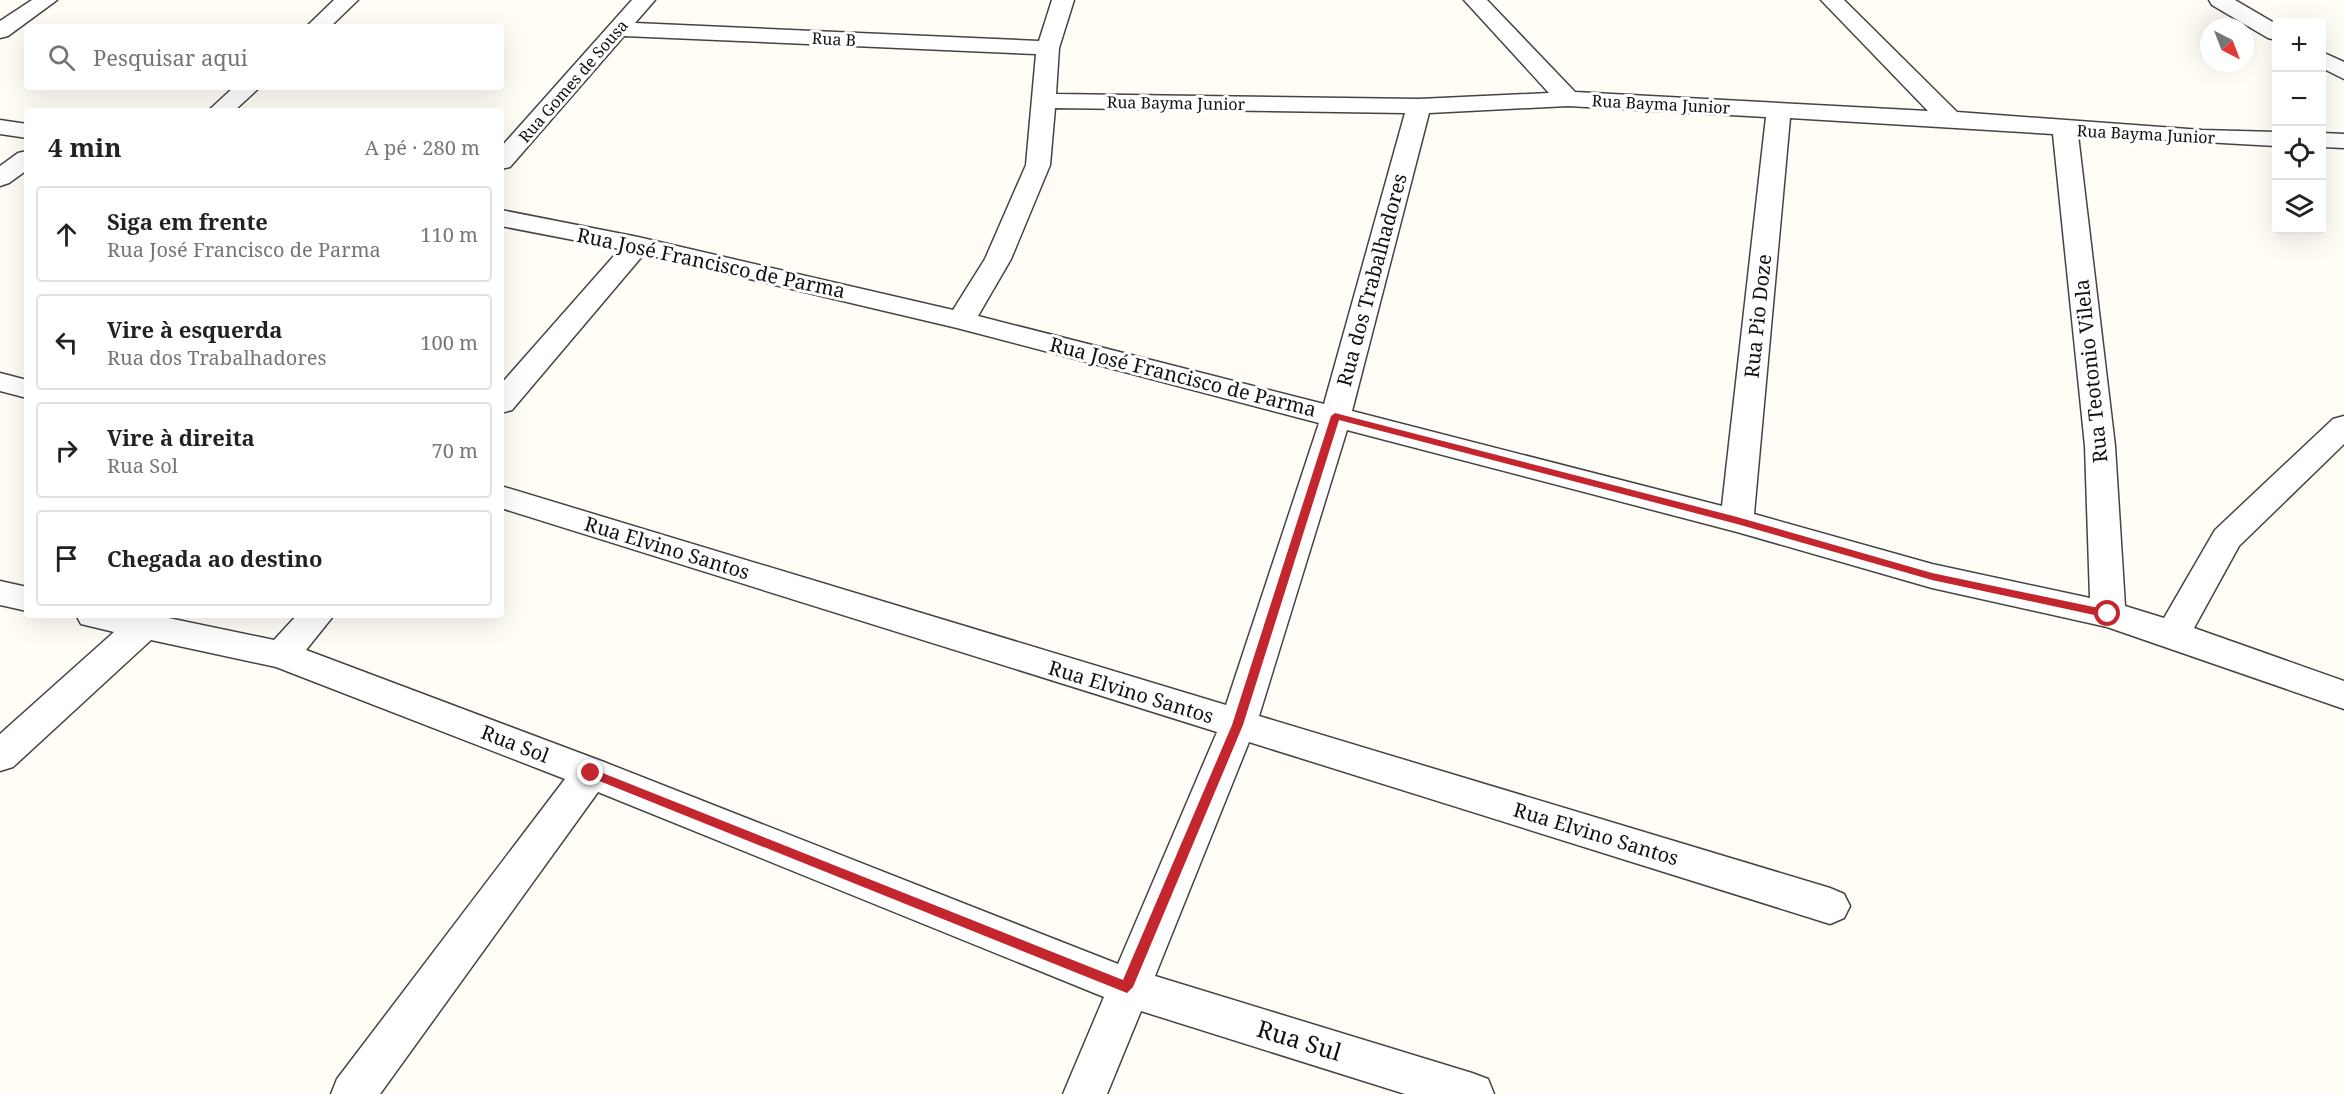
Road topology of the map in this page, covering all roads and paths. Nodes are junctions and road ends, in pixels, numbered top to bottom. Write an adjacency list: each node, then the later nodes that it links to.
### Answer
1 (46, 0): 11 (street)
2 (347, 0): 8 (street)
3 (644, 0): 9 (street, Rua Gomes de Sousa)
4 (1063, 0): 12 (street)
5 (1475, 0): 16 (street)
6 (1832, 0): 21 (street)
7 (2220, 0): 10 (street)
8 (320, 24)
9 (619, 29): 12 (street, Rua B); 28 (street, Rua Gomes de Sousa)
10 (2272, 30)
11 (0, 31)
12 (1048, 48): 17 (street)
13 (2326, 61): 14 (street)
14 (2344, 72)
15 (244, 90): 19 (street)
16 (1568, 99): 18 (street, Rua Bayma Junior); 20 (street, Rua Bayma Junior)
17 (1045, 101): 18 (street, Rua Bayma Junior); 33 (street)
18 (1419, 106): 37 (street, Rua dos Trabalhadores)
19 (224, 108)
20 (1779, 111): 21 (street, Rua Bayma Junior); 40 (street, Rua Pio Doze)
21 (1950, 118): 23 (street, Rua Bayma Junior)
22 (0, 127): 24 (street)
23 (2065, 129): 25 (street, Rua Bayma Junior); 43 (street, Rua Teotonio Vilela)
24 (24, 131)
25 (2272, 139)
26 (2326, 140): 27 (street)
27 (2344, 141)
28 (504, 159)
29 (24, 160): 30 (street)
30 (0, 178)
31 (504, 219): 32 (street, Rua José Francisco de Parma)
32 (638, 245): 33 (street, Rua José Francisco de Parma); 36 (street)
33 (961, 320): 37 (street, Rua José Francisco de Parma)
34 (0, 382): 35 (street)
35 (24, 388)
36 (504, 401)
37 (1335, 416): 40 (street, Rua José Francisco de Parma); 50 (street, Rua dos Trabalhadores)
38 (2344, 426): 47 (street)
39 (504, 498): 50 (street, Rua Elvino Santos)
40 (1737, 521): 43 (street, Rua José Francisco de Parma)
41 (0, 592): 42 (street)
42 (24, 598)
43 (2108, 614): 47 (street, Rua José Francisco de Parma)
44 (106, 618): 46 (street, Rua Sol)
45 (314, 618): 48 (street)
46 (144, 627): 48 (street, Rua Sol); 51 (street)
47 (2174, 634): 49 (street, Rua José Francisco de Parma)
48 (281, 655): 52 (street, Rua Sol)
49 (2344, 695)
50 (1238, 725): 53 (street, Rua Elvino Santos); 54 (street, Rua dos Trabalhadores)
51 (0, 756)
52 (591, 773): 54 (street, Rua Sol); 55 (street)
53 (1830, 906)
54 (1127, 987): 56 (street, Rua dos Trabalhadores); 57 (street, Rua Sul)
55 (353, 1094)
56 (1085, 1094)
57 (1472, 1094)

